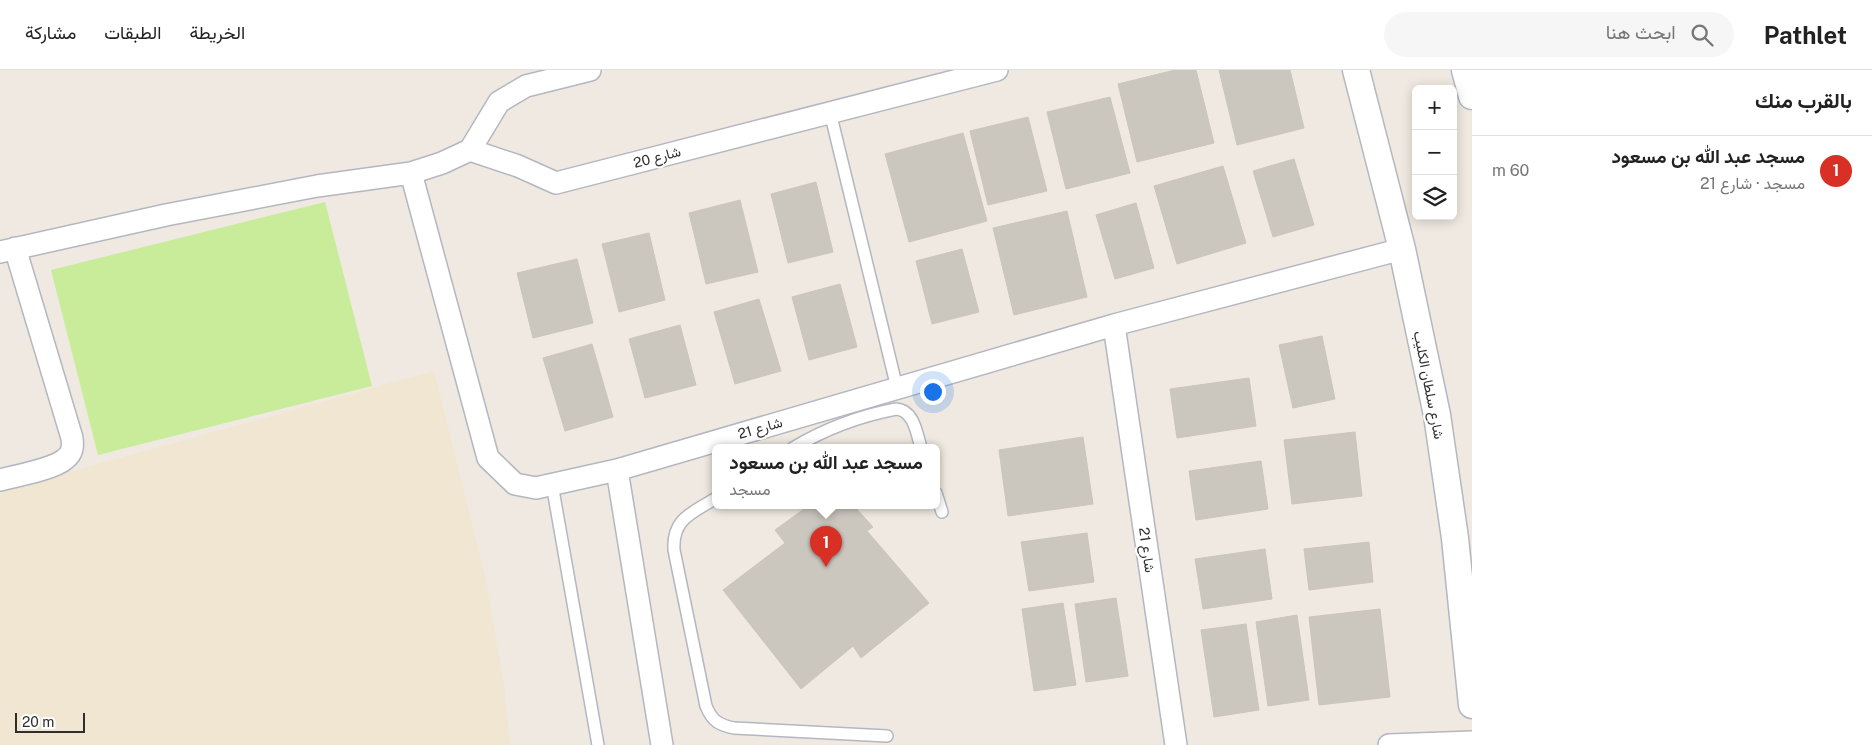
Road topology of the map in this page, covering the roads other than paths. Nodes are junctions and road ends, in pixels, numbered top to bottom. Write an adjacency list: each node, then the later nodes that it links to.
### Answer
1 (590, 70): 7 (street)
2 (997, 70): 6 (street, شارع 20)
3 (1356, 70): 9 (street, شارع سلطان الكليب)
4 (1465, 70): 5 (street)
5 (1472, 96)
6 (830, 112): 7 (street, شارع 20); 12 (lane)
7 (470, 150): 8 (street)
8 (411, 173): 10 (street); 20 (street, شارع 21)
9 (1402, 249): 11 (street, شارع 21); 24 (street, شارع سلطان الكليب)
10 (8, 250): 19 (street)
11 (1114, 326): 12 (street, شارع 21); 29 (street, شارع 21)
12 (897, 388): 13 (street, شارع 21)
13 (825, 420): 14 (street, شارع 21); 15 (lane); 16 (lane)
14 (725, 444)
15 (798, 444)
16 (920, 444)
17 (712, 447): 18 (street, شارع 21)
18 (617, 470): 20 (street, شارع 21); 28 (street)
19 (0, 480)
20 (552, 484): 27 (lane)
21 (712, 501): 25 (lane)
22 (940, 506): 23 (lane)
23 (942, 512)
24 (1472, 706)
25 (887, 736)
26 (1472, 742): 30 (street)
27 (598, 745)
28 (662, 745)
29 (1176, 745)
30 (1389, 745)

